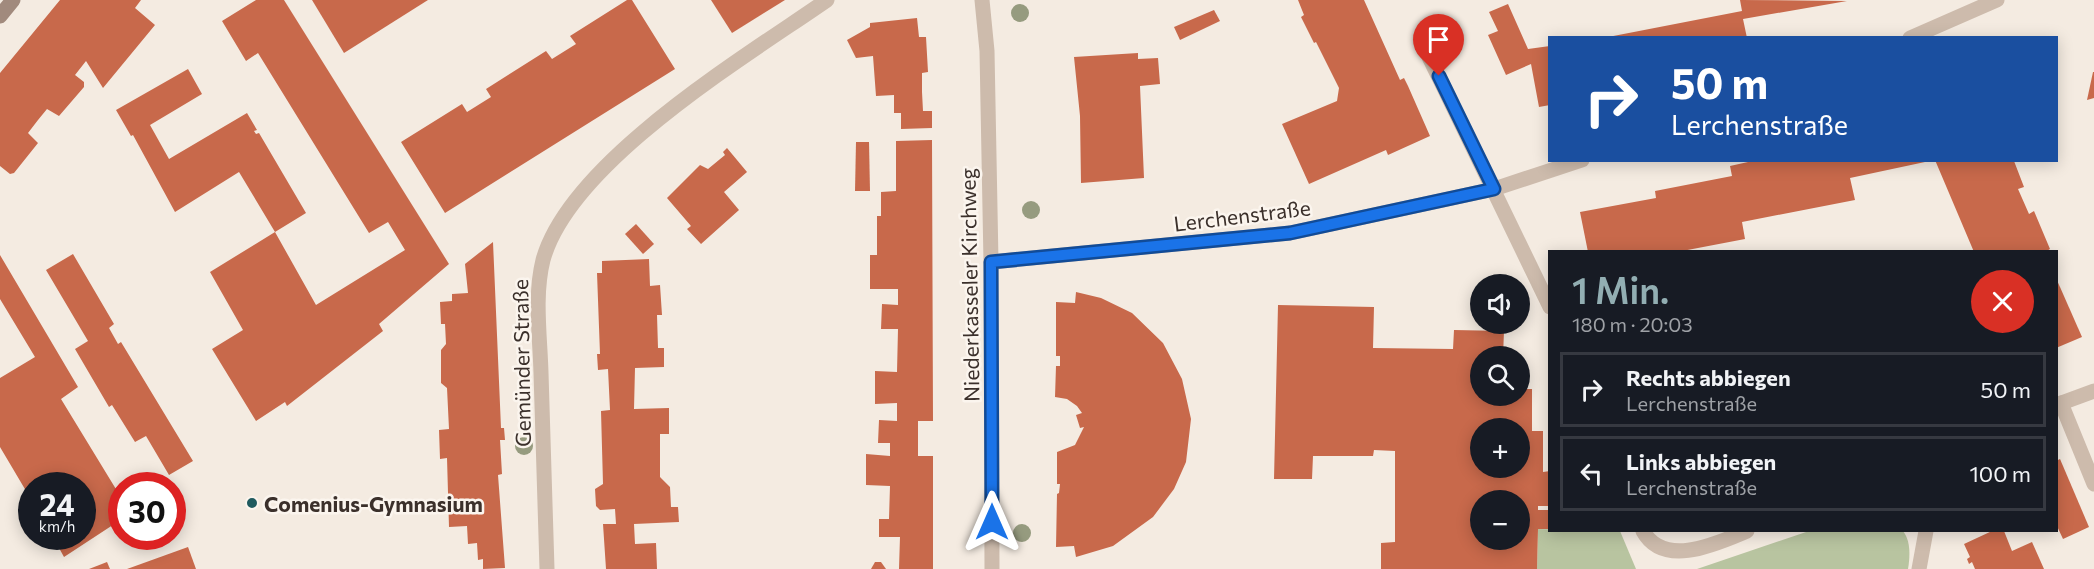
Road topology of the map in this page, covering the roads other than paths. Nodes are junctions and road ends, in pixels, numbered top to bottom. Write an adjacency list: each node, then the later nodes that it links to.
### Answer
1 (13, 0): 5 (street)
2 (827, 0): 18 (street, Gemünder Straße)
3 (982, 0): 10 (street, Niederkasseler Kirchweg)
4 (1997, 0): 6 (street)
5 (0, 16)
6 (1915, 36)
7 (1430, 57): 9 (street)
8 (1575, 162): 9 (street, Lerchenstraße)
9 (1494, 189): 10 (street, Lerchenstraße); 11 (street)
10 (991, 262): 19 (street, Niederkasseler Kirchweg)
11 (1548, 303)
12 (2094, 391): 13 (street)
13 (2059, 404): 14 (street)
14 (2094, 484)
15 (1644, 532): 16 (street)
16 (1744, 532)
17 (1926, 532): 20 (street)
18 (547, 569)
19 (992, 569)
20 (1919, 569)

